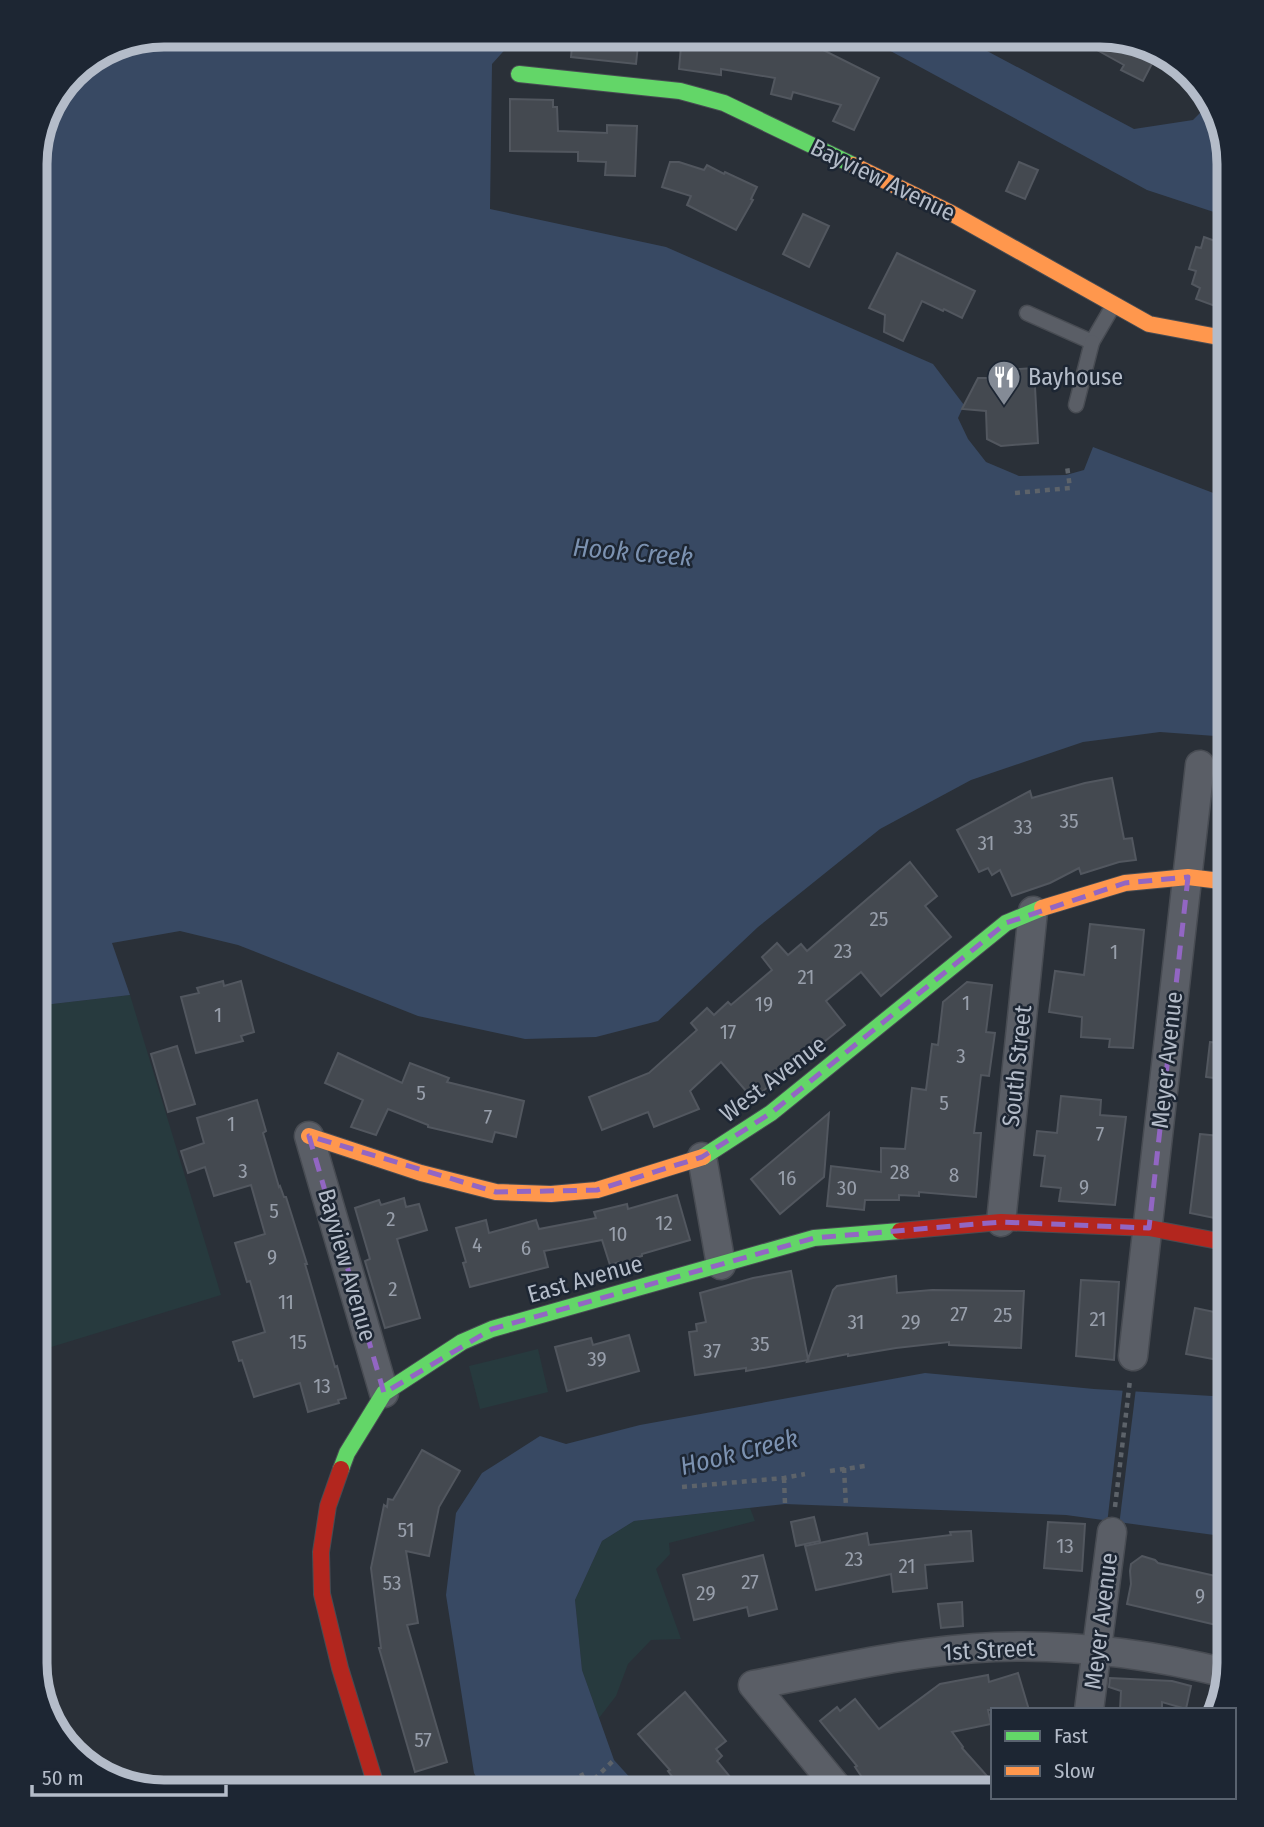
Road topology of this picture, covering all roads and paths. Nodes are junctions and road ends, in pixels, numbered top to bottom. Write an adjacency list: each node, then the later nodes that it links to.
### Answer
1 (519, 74): 2 (street, Bayview Avenue)
2 (1114, 305): 4 (street, Bayview Avenue); 5 (lane)
3 (1027, 313): 5 (lane)
4 (1217, 337)
5 (1091, 342): 6 (lane)
6 (1076, 405)
7 (1068, 466): 8 (path)
8 (1015, 493)
9 (1200, 765): 10 (street, Meyer Avenue)
10 (1188, 877): 11 (street, West Avenue); 12 (street, West Avenue); 16 (street, Meyer Avenue)
11 (1217, 881)
12 (1033, 911): 14 (street, West Avenue); 15 (street, South Street)
13 (309, 1136): 14 (street, West Avenue); 20 (street, Bayview Avenue)
14 (702, 1157): 18 (street)
15 (1001, 1222): 16 (street, East Avenue); 18 (street, East Avenue)
16 (1149, 1228): 17 (street, East Avenue); 19 (street, Meyer Avenue)
17 (1217, 1241)
18 (720, 1265): 20 (street, East Avenue)
19 (1133, 1356): 29 (path)
20 (384, 1393): 35 (street, East Avenue)
21 (865, 1466): 22 (path)
22 (844, 1468): 23 (path); 28 (path)
23 (830, 1471)
24 (805, 1474): 25 (path)
25 (784, 1478): 26 (path); 27 (path)
26 (682, 1487)
27 (785, 1504)
28 (846, 1507)
29 (1112, 1532): 30 (street, Meyer Avenue)
30 (1097, 1650): 31 (street, 1st Street); 32 (street, Meyer Avenue); 38 (street, 1st Street)
31 (1217, 1670)
32 (1089, 1708)
33 (614, 1760): 37 (path)
34 (581, 1773): 36 (path)
35 (375, 1779)
36 (584, 1779)
37 (594, 1779)
38 (831, 1780)

